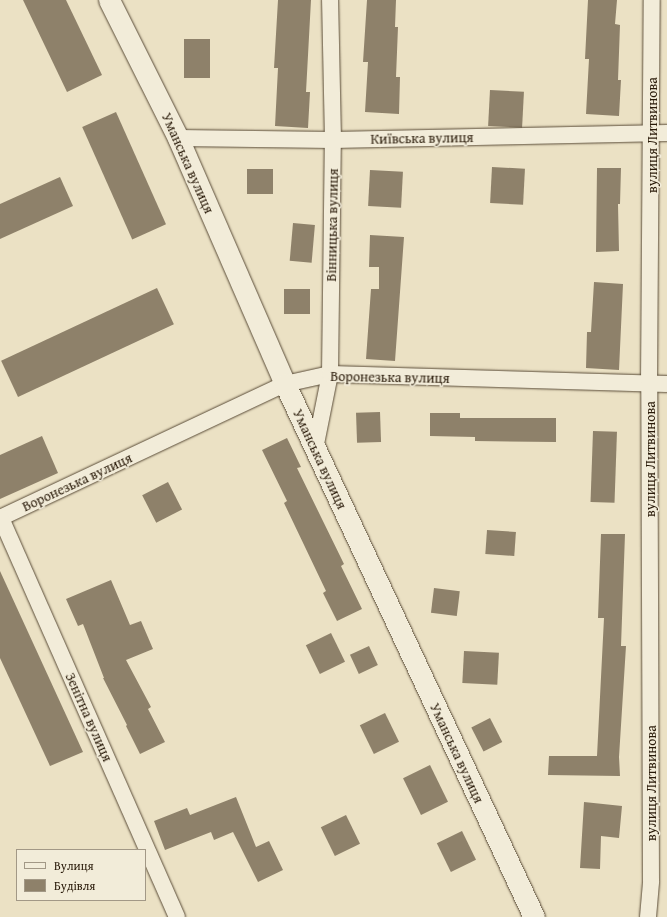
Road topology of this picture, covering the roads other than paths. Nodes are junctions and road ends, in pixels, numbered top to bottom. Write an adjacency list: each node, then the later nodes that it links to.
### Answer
1 (109, 0): 5 (street, Уманська вулиця)
2 (330, 0): 6 (street, Вінницька вулиця)
3 (652, 0): 4 (street, вулиця Литвинова)
4 (659, 133): 6 (street, Київська вулиця); 9 (street, вулиця Литвинова)
5 (178, 138): 6 (street, Київська вулиця); 8 (street, Уманська вулиця)
6 (333, 140): 7 (street, Вінницька вулиця)
7 (330, 374): 8 (street, Воронезька вулиця); 9 (street, Воронезька вулиця); 11 (street, Вінницька вулиця)
8 (285, 384): 11 (street, Уманська вулиця); 12 (street, Воронезька вулиця)
9 (649, 384): 10 (street, Воронезька вулиця); 15 (street, вулиця Литвинова)
10 (667, 384)
11 (315, 449): 14 (street, Уманська вулиця)
12 (1, 518): 13 (street, Зенітна вулиця)
13 (177, 917)
14 (534, 917)
15 (648, 917)

